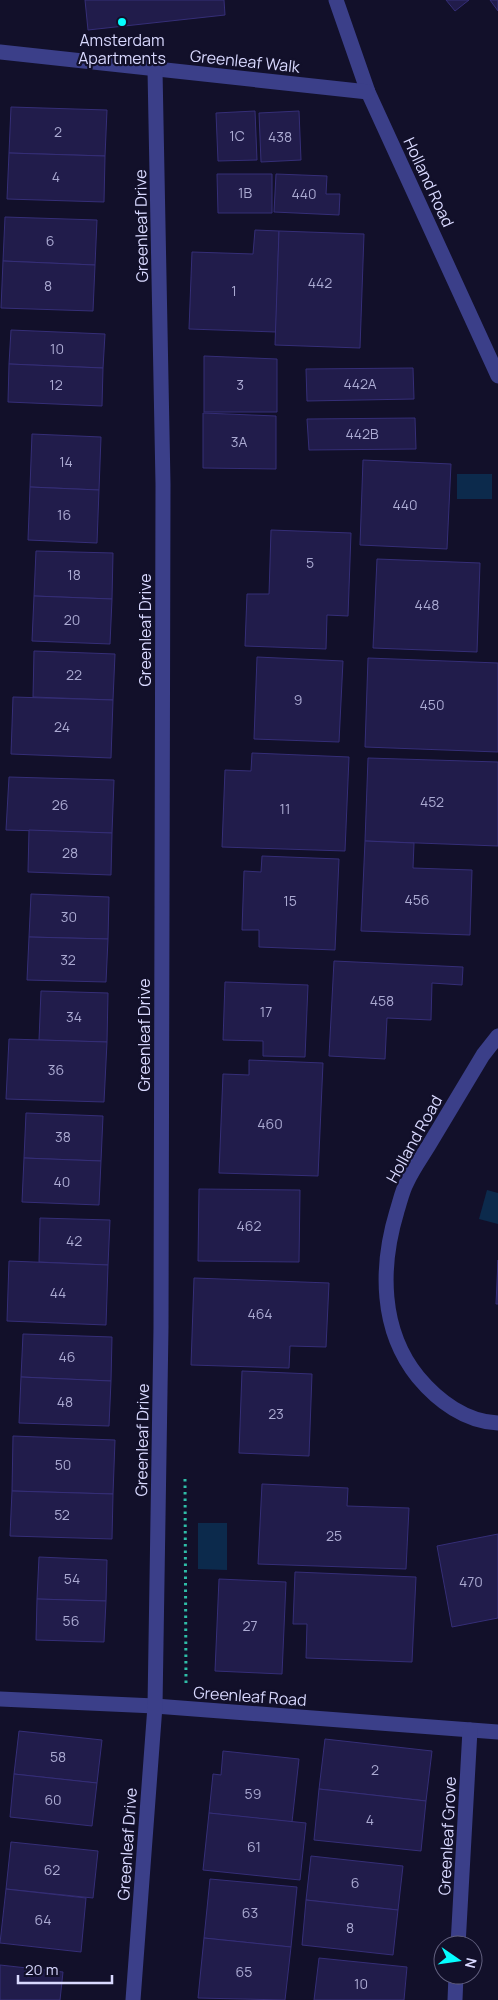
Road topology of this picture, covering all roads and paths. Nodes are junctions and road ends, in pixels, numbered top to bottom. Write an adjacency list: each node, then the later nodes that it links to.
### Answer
1 (336, 0): 4 (street, Holland Road)
2 (0, 52): 3 (street, Greenleaf Walk)
3 (155, 70): 4 (street, Greenleaf Walk); 9 (street, Greenleaf Drive)
4 (368, 92): 5 (street, Holland Road)
5 (498, 376)
6 (498, 1036): 7 (street, Holland Road)
7 (498, 1423)
8 (0, 1699): 9 (street, Greenleaf Road)
9 (155, 1706): 10 (street, Greenleaf Road); 14 (street, Greenleaf Drive)
10 (470, 1730): 11 (street, Greenleaf Road); 12 (street, Greenleaf Grove)
11 (498, 1732)
12 (459, 1935)
13 (456, 1985): 15 (street)
14 (133, 2000)
15 (455, 2000)

